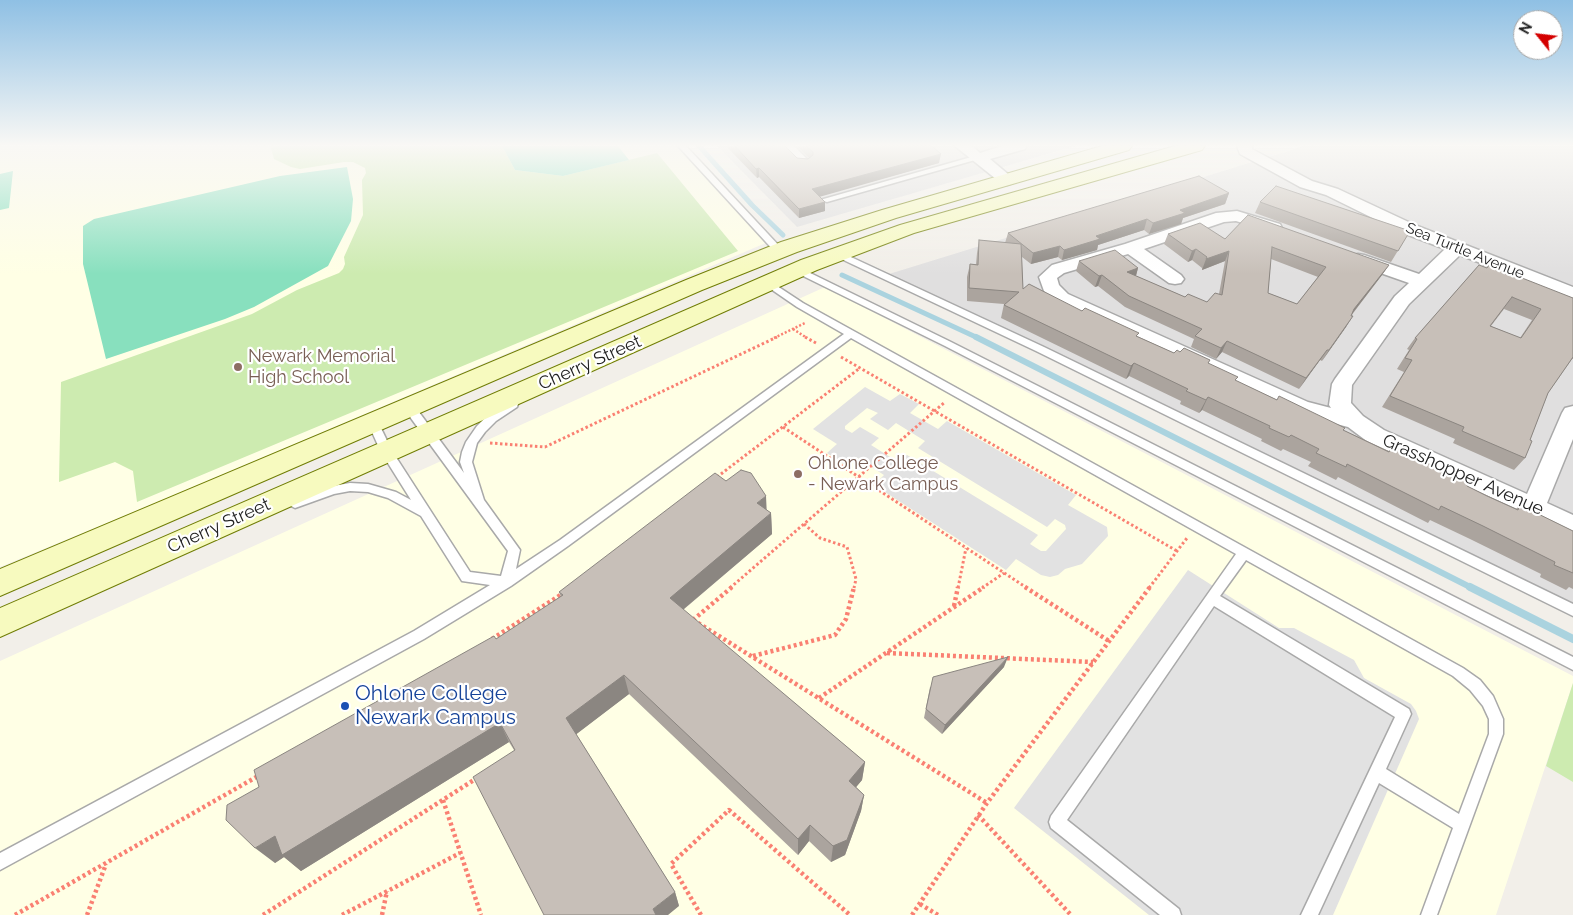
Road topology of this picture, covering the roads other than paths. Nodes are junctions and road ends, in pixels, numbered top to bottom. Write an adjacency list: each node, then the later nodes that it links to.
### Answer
1 (721, 189): 14 (lane)
2 (865, 189): 9 (lane)
3 (978, 189): 14 (main road, Cherry Street)
4 (997, 189): 10 (main road)
5 (1047, 189): 10 (main road, Cherry Street)
6 (1321, 189): 8 (street, Sea Turtle Avenue)
7 (1328, 189): 8 (street, Sea Turtle Avenue)
8 (1332, 192): 13 (street, Sea Turtle Avenue)
9 (824, 200)
10 (907, 229): 15 (main road, Cherry Street)
11 (1289, 233): 12 (street)
12 (1131, 248): 18 (street); 26 (street)
13 (1456, 248): 19 (street); 21 (street, Sea Turtle Avenue)
14 (779, 251): 24 (main road, Cherry Street)
15 (838, 254): 17 (main road, Cherry Street); 39 (lane)
16 (1345, 254): 19 (street)
17 (798, 270): 20 (main road, Cherry Street); 41 (lane)
18 (1175, 279)
19 (1420, 281): 26 (street)
20 (768, 283): 22 (lane); 23 (main road, Cherry Street)
21 (1573, 294)
22 (851, 333): 35 (lane); 36 (lane)
23 (561, 376): 28 (main road, Cherry Street); 31 (lane)
24 (409, 408): 27 (main road, Cherry Street); 28 (lane)
25 (1573, 414): 30 (street)
26 (1355, 421): 30 (street, Grasshopper Avenue)
27 (373, 423): 29 (lane); 37 (main road, Cherry Street)
28 (428, 434): 29 (main road, Cherry Street); 31 (lane)
29 (388, 452): 32 (lane); 34 (main road, Cherry Street)
30 (1533, 507): 33 (street, Grasshopper Avenue)
31 (482, 510): 36 (lane)
32 (426, 513): 34 (lane); 36 (lane)
33 (1573, 525)
34 (215, 529): 40 (main road, Cherry Street)
35 (1244, 552): 38 (lane); 43 (lane)
36 (506, 582): 44 (lane)
37 (0, 583)
38 (1212, 598): 42 (lane); 46 (lane)
39 (1573, 610)
40 (0, 623)
41 (1573, 664)
42 (1376, 772): 43 (lane); 45 (lane)
43 (1463, 825): 47 (lane)
44 (0, 862)
45 (1312, 914)
46 (1173, 915)
47 (1429, 915)

